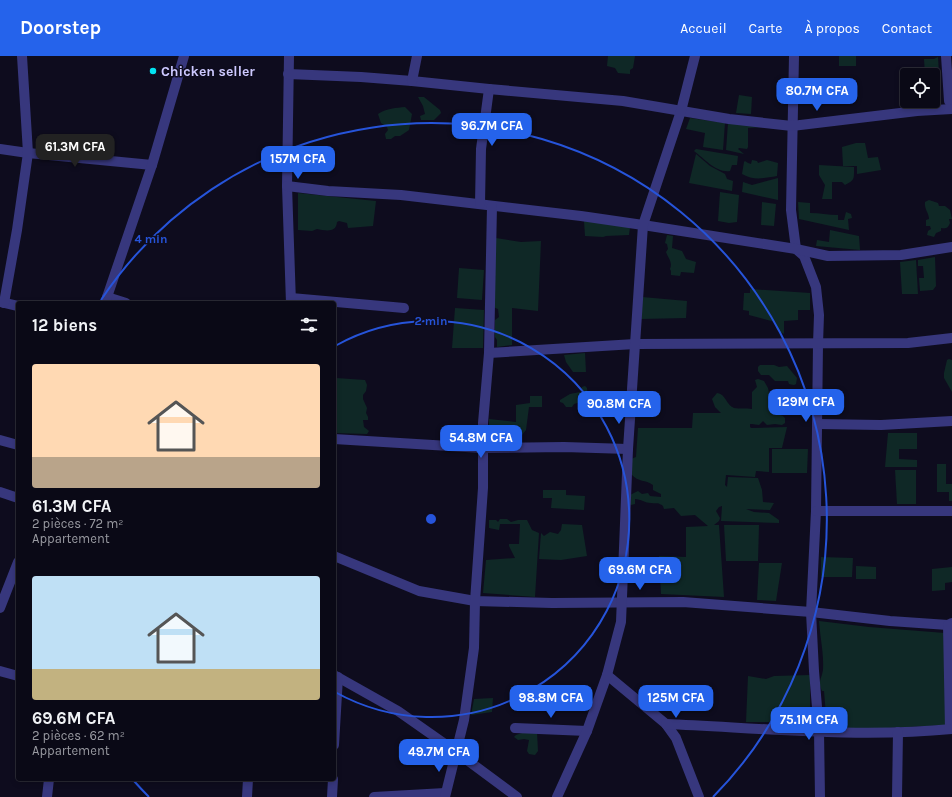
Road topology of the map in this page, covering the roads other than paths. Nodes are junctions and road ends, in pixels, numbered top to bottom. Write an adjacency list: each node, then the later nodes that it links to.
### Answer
1 (22, 56): 16 (street)
2 (184, 56): 17 (street)
3 (289, 56): 8 (street)
4 (417, 56): 9 (street)
5 (695, 56): 13 (street)
6 (794, 56): 14 (street)
7 (946, 56): 11 (street)
8 (288, 74): 9 (street); 18 (street)
9 (412, 80): 10 (street)
10 (489, 89): 13 (street); 19 (street)
11 (952, 105)
12 (952, 109): 14 (street)
13 (682, 111): 14 (street); 21 (street)
14 (792, 126): 23 (street)
15 (0, 148): 16 (street)
16 (28, 153): 17 (street); 27 (street)
17 (152, 165): 24 (street)
18 (287, 186): 19 (street); 25 (street)
19 (480, 204): 20 (street)
20 (492, 206): 21 (street); 34 (street)
21 (643, 225): 23 (street); 32 (street)
22 (952, 247): 23 (street)
23 (796, 249): 33 (street)
24 (106, 300)
25 (291, 300): 26 (street)
26 (305, 301)
27 (2, 302): 29 (street)
28 (336, 303): 30 (street)
29 (16, 306)
30 (404, 308)
31 (952, 338): 33 (street)
32 (635, 344): 33 (street); 34 (street); 41 (street)
33 (818, 344): 36 (street)
34 (489, 353): 40 (street)
35 (952, 421): 36 (street)
36 (817, 424): 44 (street)
37 (336, 439): 40 (street)
38 (0, 440): 39 (street)
39 (16, 444)
40 (482, 448): 41 (street); 50 (street)
41 (628, 449): 51 (street)
42 (0, 492): 43 (street)
43 (16, 497)
44 (816, 511): 45 (street); 53 (street)
45 (952, 511)
46 (336, 557): 50 (street)
47 (16, 567): 49 (street)
48 (0, 581): 49 (street)
49 (10, 583): 52 (street)
50 (475, 601): 51 (street); 65 (street)
51 (622, 602): 53 (street); 58 (street)
52 (0, 608)
53 (811, 612): 54 (street); 62 (street)
54 (950, 624): 61 (street)
55 (0, 671): 56 (street)
56 (16, 675)
57 (336, 676): 65 (street)
58 (607, 676): 59 (street); 63 (street)
59 (666, 724): 62 (street); 76 (street)
60 (515, 728): 63 (street)
61 (951, 729): 64 (street)
62 (819, 731): 64 (street); 77 (street)
63 (587, 732): 75 (street)
64 (898, 732): 78 (street)
65 (456, 752): 69 (street); 74 (street)
66 (49, 781): 70 (street)
67 (248, 781): 71 (street)
68 (333, 781): 72 (street)
69 (445, 795): 73 (street)
70 (47, 797)
71 (247, 797)
72 (332, 797)
73 (374, 797)
74 (517, 797)
75 (557, 797)
76 (699, 797)
77 (820, 797)
78 (897, 797)

